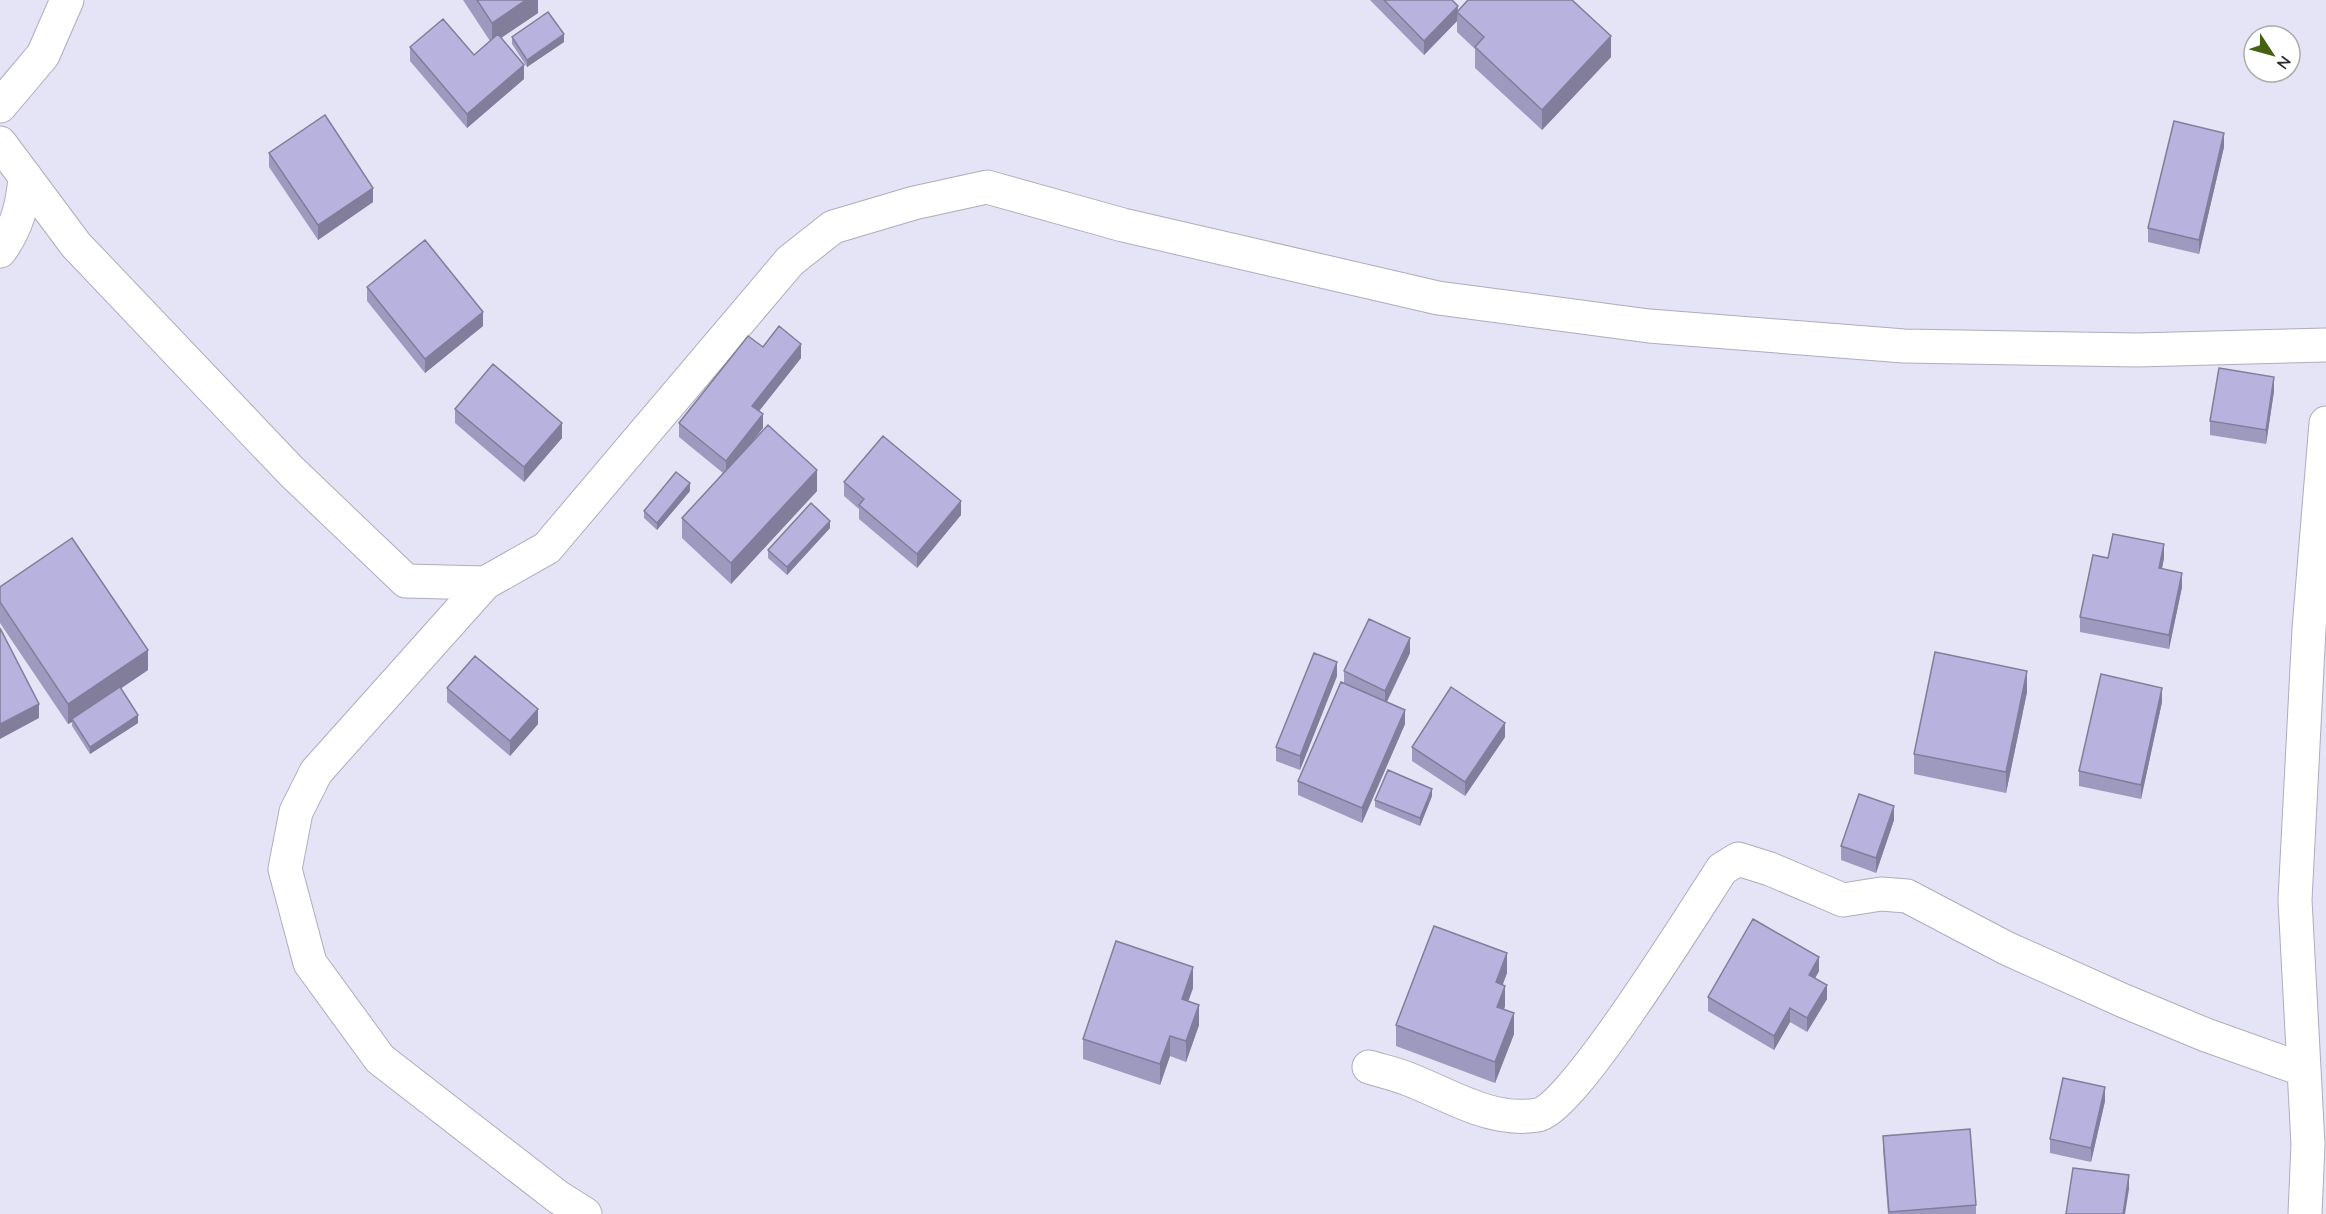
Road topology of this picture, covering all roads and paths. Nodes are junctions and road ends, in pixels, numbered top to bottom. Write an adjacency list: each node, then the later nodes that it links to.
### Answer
1 (67, 0): 2 (street)
2 (0, 106)
3 (0, 143): 4 (street)
4 (25, 176): 5 (street); 8 (street)
5 (0, 251)
6 (2326, 345): 8 (street)
7 (2326, 423): 10 (street)
8 (485, 583): 11 (street)
9 (1369, 1067): 10 (street)
10 (2304, 1070): 12 (street)
11 (585, 1214)
12 (2305, 1214)

